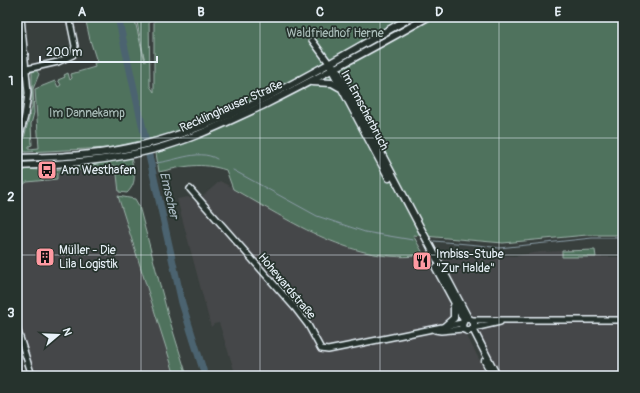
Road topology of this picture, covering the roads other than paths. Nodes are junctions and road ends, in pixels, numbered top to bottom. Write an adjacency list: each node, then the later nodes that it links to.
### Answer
1 (21, 17): 7 (street)
2 (69, 17): 9 (street)
3 (412, 17): 8 (main road, Recklinghauser Straße)
4 (428, 17): 10 (main road, Recklinghauser Straße)
5 (312, 40): 8 (street)
6 (17, 54): 7 (street)
7 (25, 54): 9 (street)
8 (329, 62): 10 (main road, Im Emscherbruch); 14 (main road, Recklinghauser Straße)
9 (26, 69): 13 (street)
10 (334, 69): 11 (main road, Recklinghauser Straße); 12 (main road, Im Emscherbruch); 22 (main road, Im Emscherbruch)
11 (309, 82): 12 (main road); 14 (main road, Recklinghauser Straße)
12 (341, 88): 19 (main road, Im Emscherbruch)
13 (17, 146)
14 (154, 146): 15 (main road, Recklinghauser Straße)
15 (138, 149): 16 (main road, Recklinghauser Straße); 17 (main road, Recklinghauser Straße)
16 (17, 158)
17 (17, 166)
18 (190, 189): 25 (street, Hohewardstraße)
19 (453, 300): 22 (main road, Im Emscherbruch); 23 (main road)
20 (623, 320): 21 (street, Hohewardstraße)
21 (501, 321): 22 (street, Hohewardstraße); 22 (street, Hohewardstraße)
22 (468, 325): 23 (street, Hohewardstraße); 25 (street, Hohewardstraße); 27 (main road, Im Emscherbruch); 28 (main road, Im Emscherbruch)
23 (445, 326): 25 (street, Hohewardstraße)
24 (17, 328): 26 (street)
25 (434, 329)
26 (32, 376)
27 (493, 376)
28 (498, 376)

